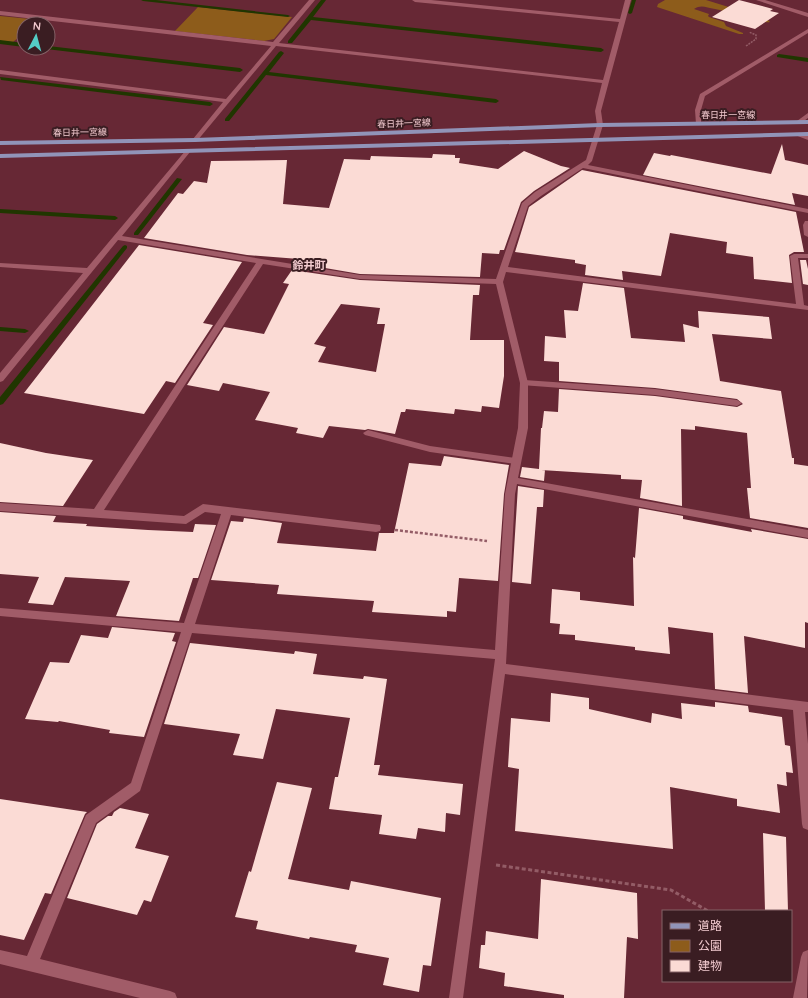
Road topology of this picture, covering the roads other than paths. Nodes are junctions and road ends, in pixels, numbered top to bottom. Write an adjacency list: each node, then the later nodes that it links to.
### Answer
1 (312, 0): 9 (street)
2 (415, 0): 7 (street)
3 (628, 0): 7 (street)
4 (759, 0): 6 (street)
5 (0, 13): 9 (street)
6 (808, 15)
7 (622, 22): 11 (street)
8 (808, 31): 16 (street)
9 (275, 44): 11 (street); 12 (street)
10 (0, 72): 12 (street)
11 (606, 82): 17 (street)
12 (228, 101): 22 (street)
13 (808, 115): 14 (street)
14 (799, 122): 15 (main road, 春日井一宮線); 16 (main road, 春日井一宮線)
15 (808, 122)
16 (698, 123): 17 (main road, 春日井一宮線)
17 (600, 125): 21 (street); 22 (main road, 春日井一宮線)
18 (797, 134): 19 (main road, 春日井一宮線); 20 (street); 21 (main road, 春日井一宮線)
19 (808, 134)
20 (808, 138)
21 (597, 139): 24 (main road, 春日井一宮線); 26 (street)
22 (195, 140): 23 (main road, 春日井一宮線)
23 (0, 143)
24 (188, 150): 25 (main road, 春日井一宮線); 30 (street)
25 (0, 156)
26 (582, 166): 27 (street); 34 (street)
27 (808, 211)
28 (808, 223): 29 (street)
29 (808, 234)
30 (117, 238): 32 (street); 35 (street)
31 (808, 256): 37 (street)
32 (261, 261): 36 (street); 46 (street)
33 (0, 265): 35 (street)
34 (503, 269): 36 (street); 37 (street)
35 (90, 271): 38 (street)
36 (499, 282): 39 (street)
37 (804, 308)
38 (0, 379)
39 (524, 382): 40 (street); 42 (street)
40 (737, 403)
41 (368, 433): 42 (street)
42 (516, 461): 43 (street)
43 (512, 480): 48 (street); 51 (street)
44 (0, 507): 46 (street)
45 (227, 511): 46 (street); 47 (street); 50 (street)
46 (97, 513)
47 (376, 528)
48 (808, 534)
49 (0, 612): 50 (street)
50 (189, 629): 51 (street); 58 (street)
51 (500, 655): 52 (street)
52 (500, 668): 53 (street); 60 (street)
53 (804, 706): 54 (street)
54 (806, 776): 55 (street)
55 (808, 824)
56 (0, 957): 58 (street)
57 (808, 957): 61 (street)
58 (32, 964): 59 (street)
59 (170, 998)
60 (456, 998)
61 (801, 998)

